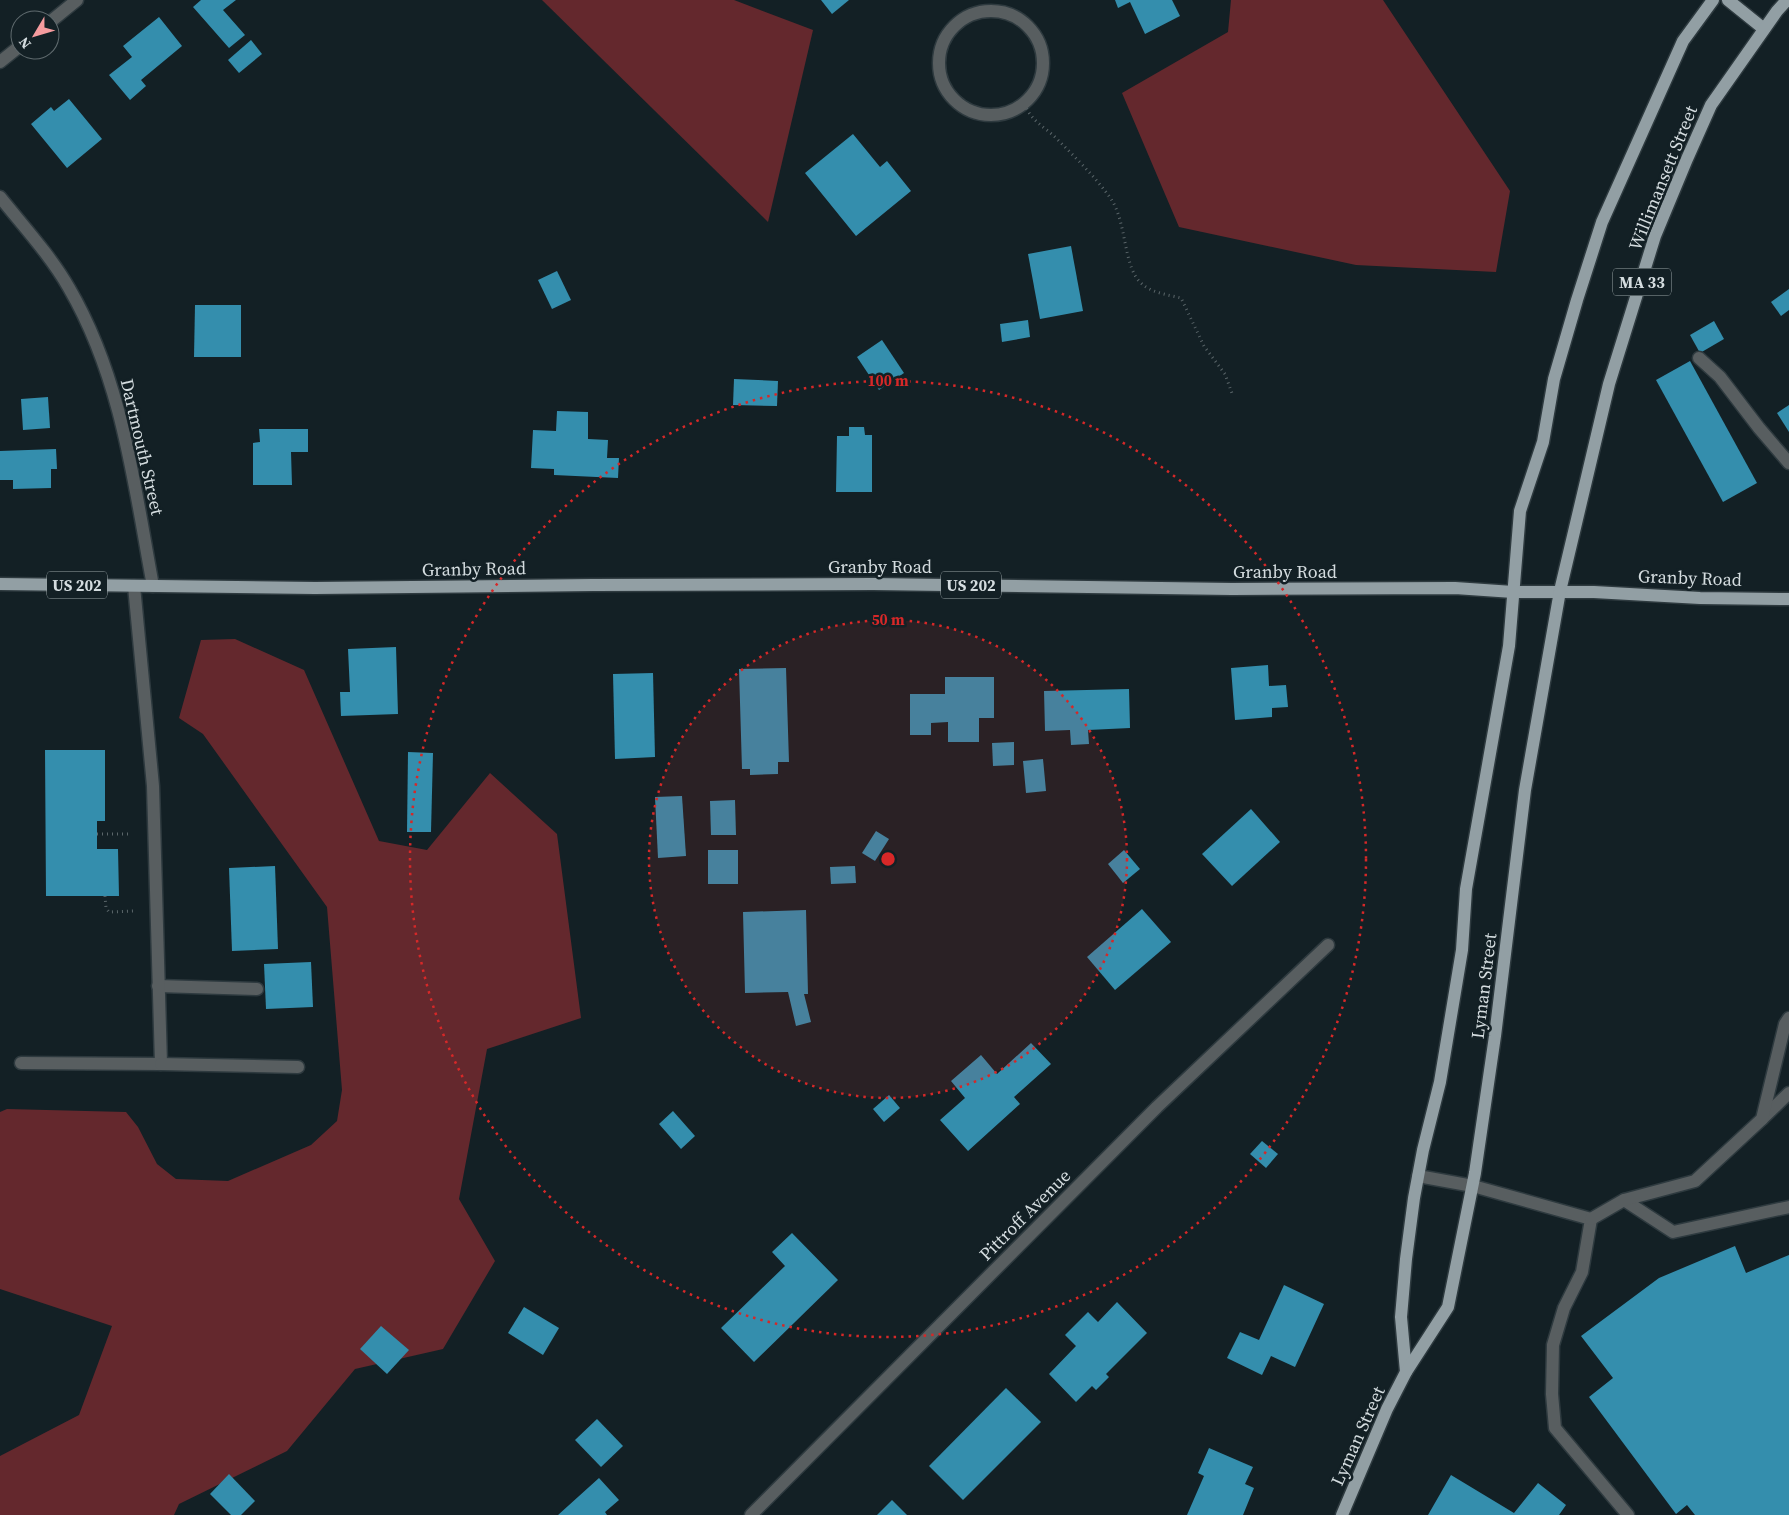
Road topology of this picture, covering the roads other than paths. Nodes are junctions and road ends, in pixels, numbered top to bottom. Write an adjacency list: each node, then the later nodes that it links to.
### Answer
1 (77, 0): 6 (street)
2 (1713, 0): 17 (main road, Willimansett Street / MA 33)
3 (1728, 0): 7 (main road)
4 (1787, 0): 7 (main road, Willimansett Street / MA 33)
5 (989, 5): 5 (street)
6 (60, 14)
7 (1764, 29): 16 (main road, Willimansett Street / MA 33)
8 (10, 54): 9 (street)
9 (0, 62)
10 (0, 197): 15 (street, Dartmouth Street)
11 (1699, 358): 12 (street)
12 (1789, 463)
13 (0, 584): 14 (main road, Granby Road / US 202)
14 (134, 586): 15 (main road, Granby Road / US 202); 20 (street)
15 (153, 586): 17 (main road, Granby Road / US 202)
16 (1560, 591): 17 (main road, Granby Road / US 202); 18 (main road, Granby Road / US 202); 29 (main road, Lyman Street / MA 33)
17 (1512, 592): 28 (main road, Lyman Street / MA 33)
18 (1789, 599)
19 (1328, 945): 34 (street, Pittroff Avenue)
20 (158, 986): 21 (street); 24 (street)
21 (257, 989)
22 (1789, 1018): 27 (street)
23 (20, 1063): 24 (street)
24 (161, 1064): 25 (street)
25 (298, 1067)
26 (1789, 1093): 27 (street)
27 (1762, 1119): 30 (street)
28 (1418, 1176): 29 (street); 33 (main road, Lyman Street / MA 33)
29 (1473, 1186): 32 (street); 33 (main road, Lyman Street / MA 33)
30 (1624, 1200): 31 (street); 32 (street)
31 (1789, 1207)
32 (1591, 1219): 36 (street)
33 (1406, 1372): 35 (main road, Lyman Street / MA 33)
34 (751, 1515)
35 (1342, 1515)
36 (1628, 1515)

